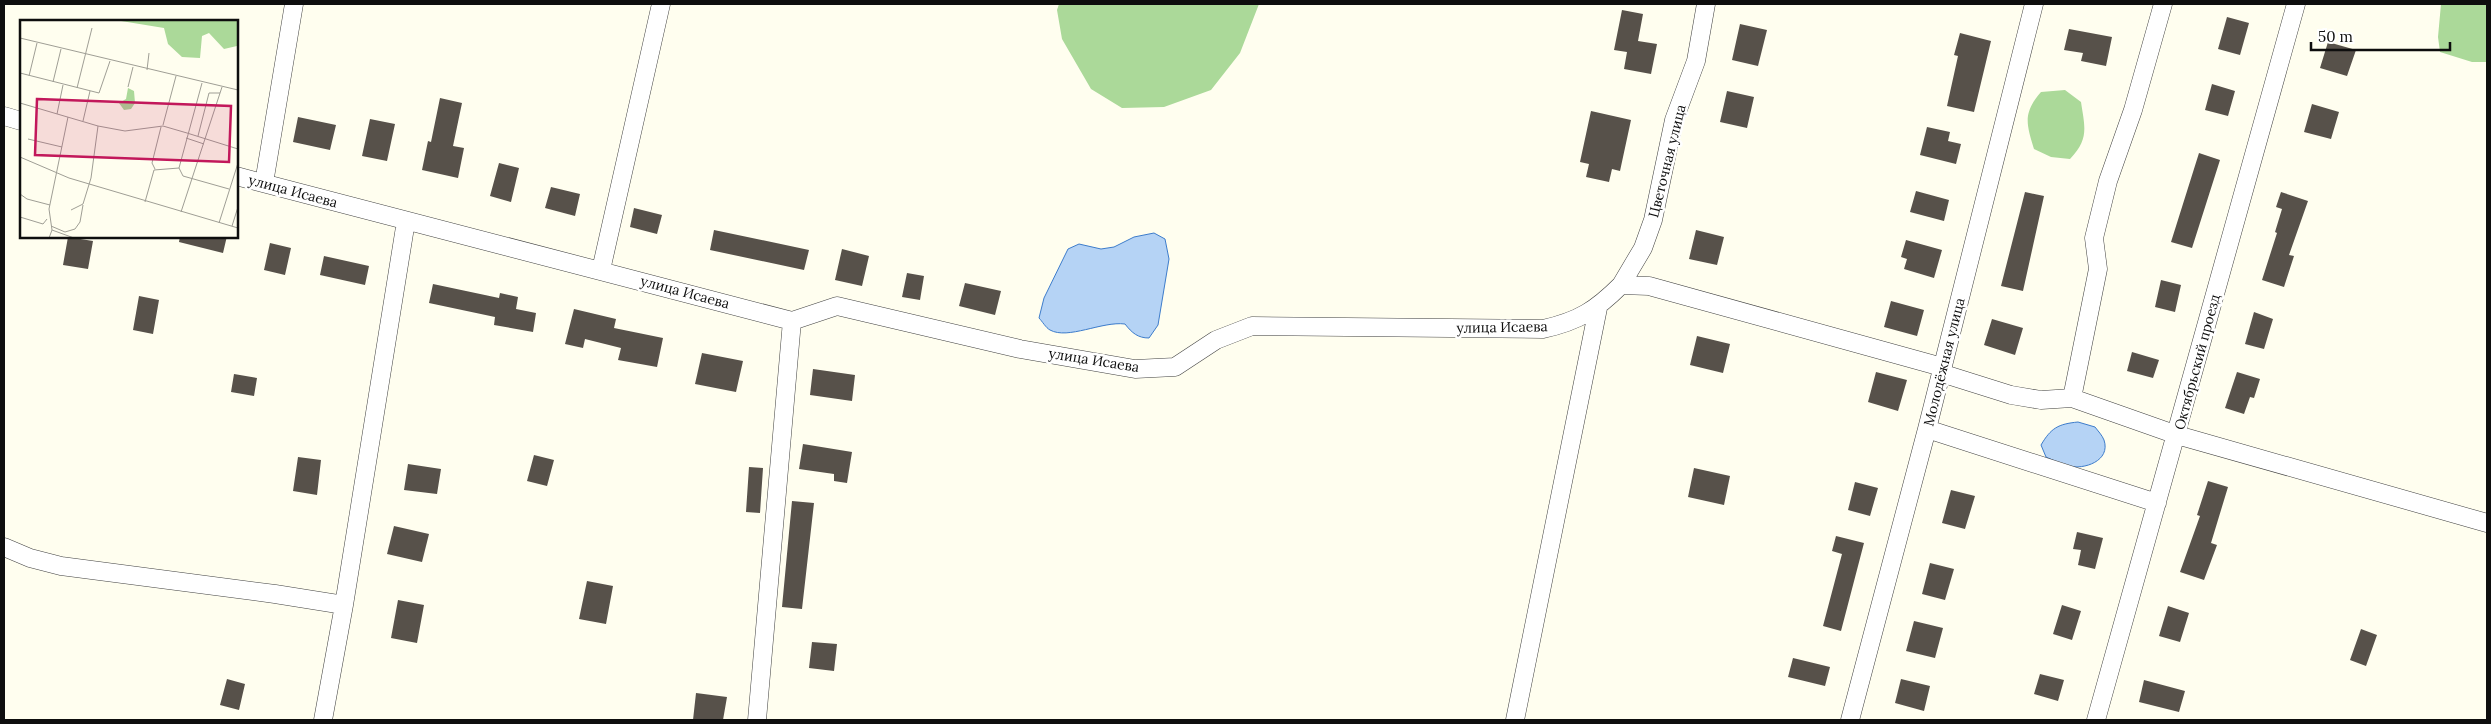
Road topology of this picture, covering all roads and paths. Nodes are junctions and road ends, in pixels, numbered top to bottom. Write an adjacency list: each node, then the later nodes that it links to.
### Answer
1 (294, 4): 10 (street)
2 (661, 4): 12 (street)
3 (1706, 4): 13 (street, Цветочная улица)
4 (2034, 4): 16 (street, Молодёжная улица)
5 (2163, 4): 17 (street)
6 (2296, 4): 19 (street, Октябрьский проезд)
7 (4, 116): 8 (street)
8 (20, 121)
9 (238, 176): 10 (street, улица Исаева)
10 (264, 183): 11 (street, улица Исаева)
11 (406, 220): 12 (street, улица Исаева); 23 (street)
12 (601, 270): 15 (street, улица Исаева)
13 (1622, 285): 14 (street, улица Исаева); 16 (street)
14 (1598, 308): 15 (street, улица Исаева); 26 (street)
15 (792, 321): 25 (street)
16 (1941, 370): 17 (street); 18 (street, Молодёжная улица)
17 (2072, 398): 19 (street)
18 (1927, 429): 20 (street); 27 (street, Молодёжная улица)
19 (2177, 435): 20 (street, Октябрьский проезд); 21 (street)
20 (2157, 503): 28 (street, Октябрьский проезд)
21 (2487, 523)
22 (4, 546): 23 (street)
23 (344, 606): 24 (street)
24 (323, 720)
25 (757, 720)
26 (1516, 720)
27 (1850, 720)
28 (2096, 720)

